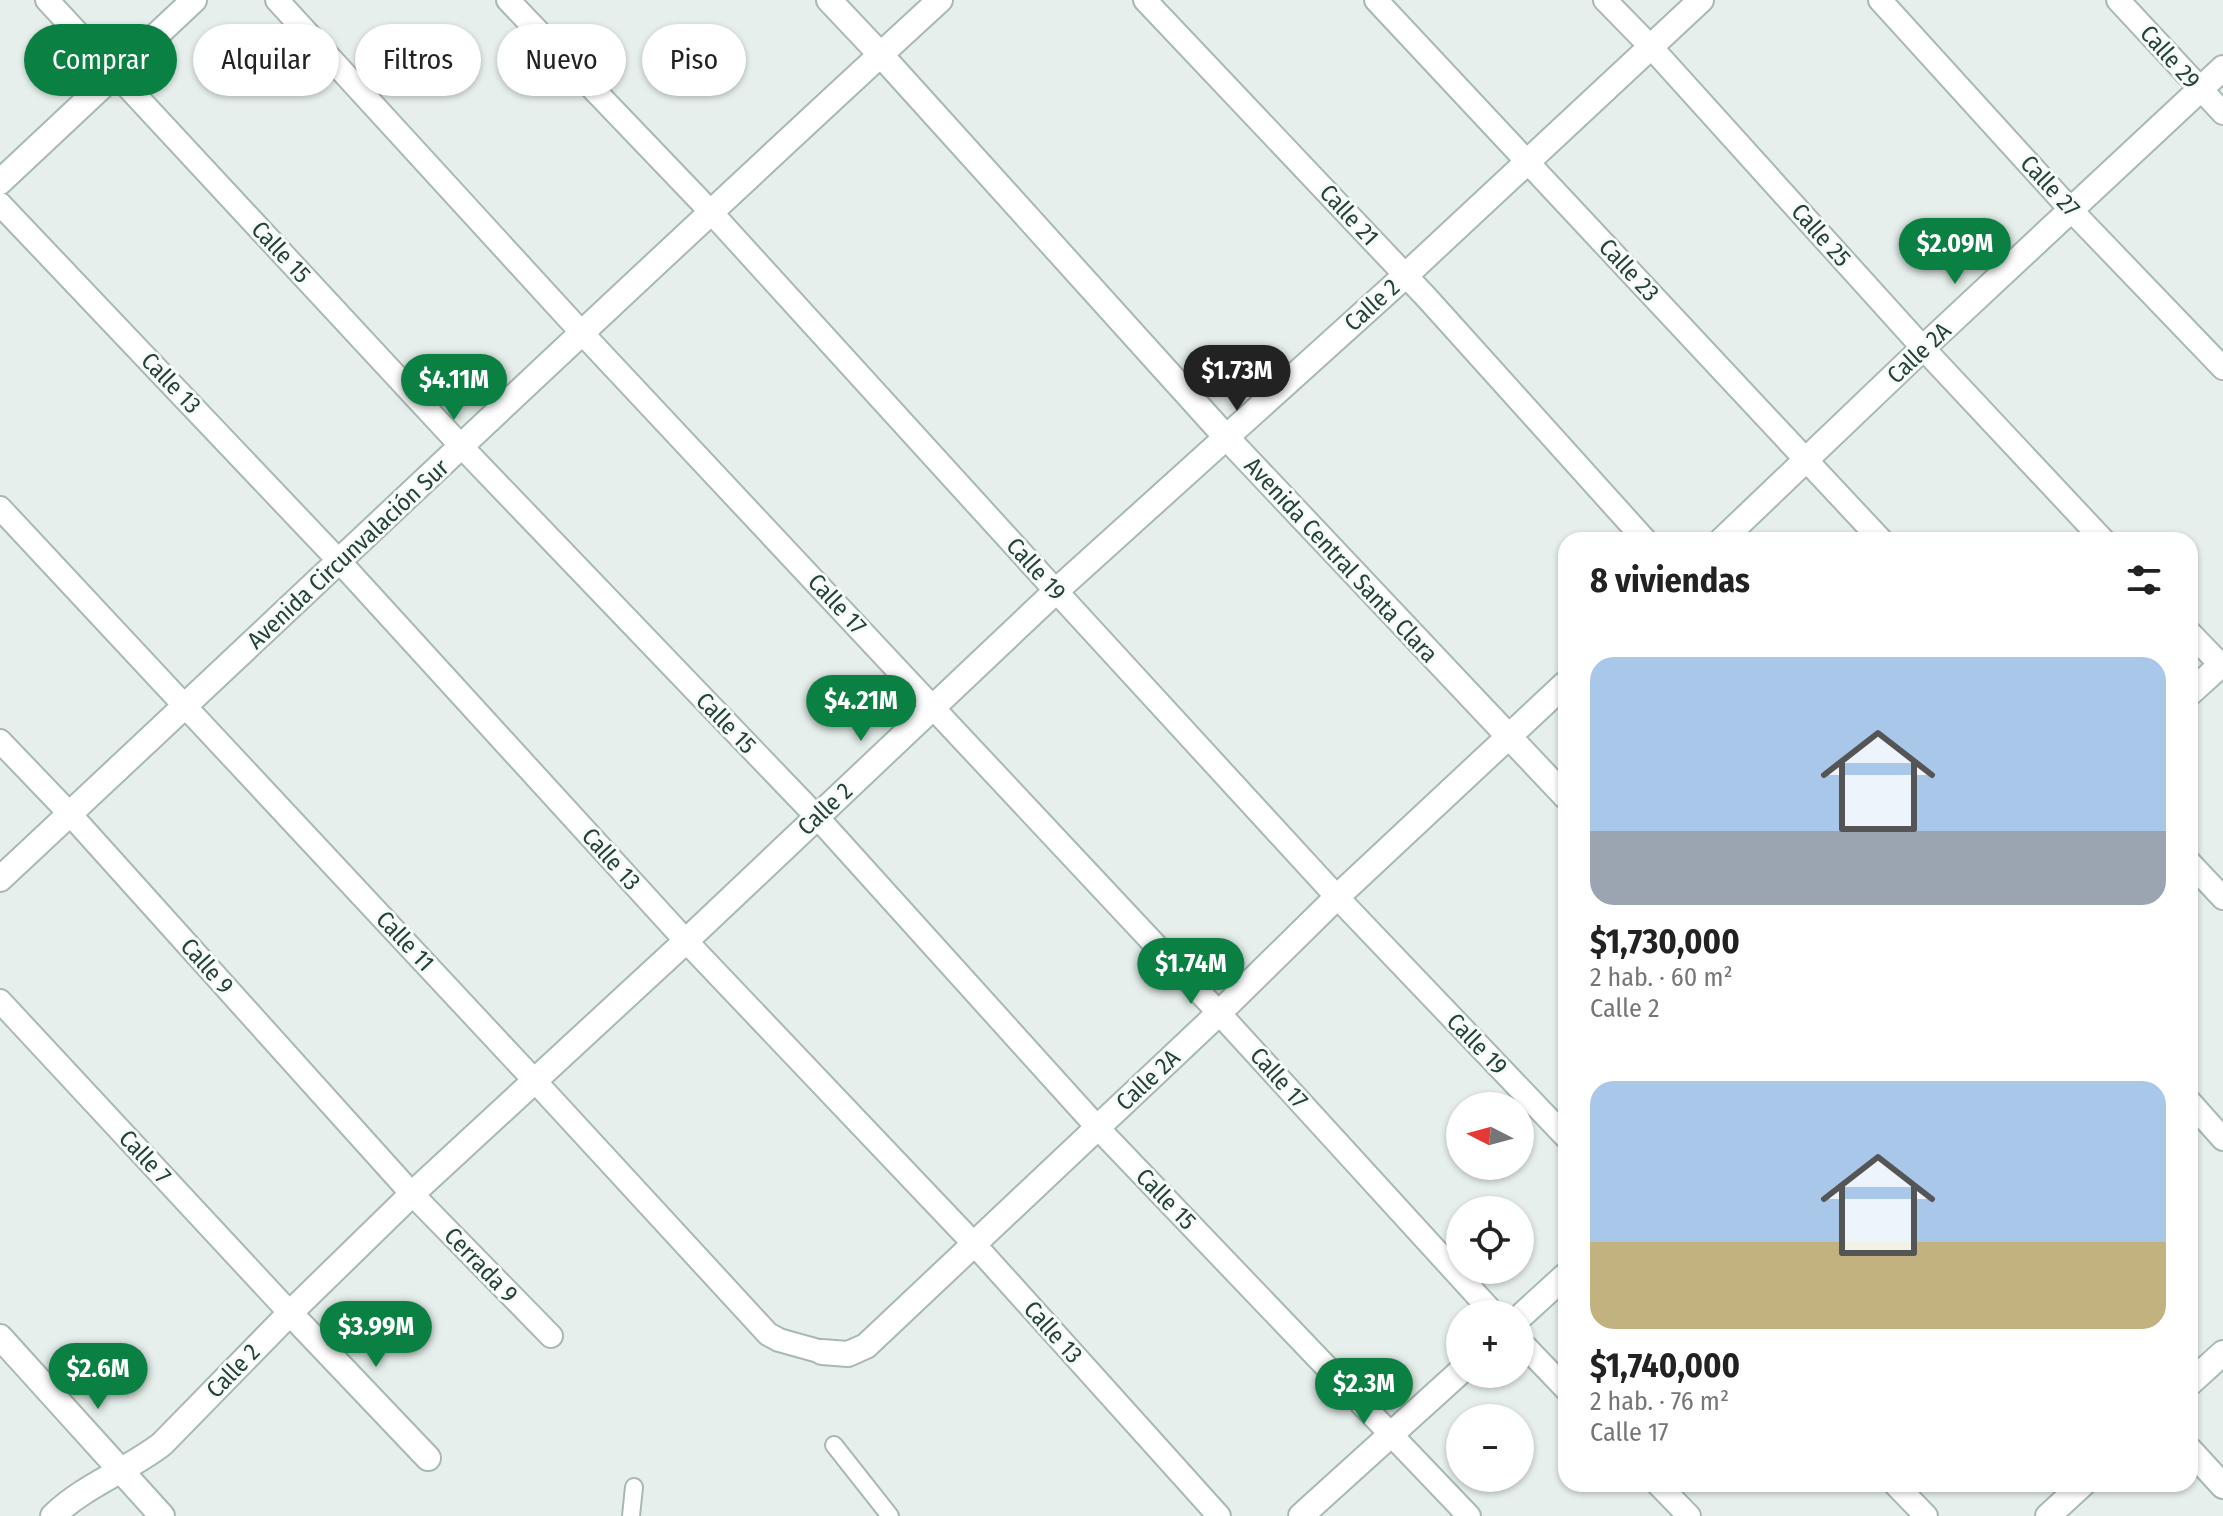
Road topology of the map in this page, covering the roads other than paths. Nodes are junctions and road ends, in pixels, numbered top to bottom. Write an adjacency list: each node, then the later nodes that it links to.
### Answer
1 (47, 0): 13 (street, Calle 15)
2 (194, 0): 14 (street)
3 (277, 0): 28 (street, Calle 17)
4 (508, 0): 26 (street, Calle 19)
5 (829, 0): 16 (street, Avenida Central Santa Clara)
6 (940, 0): 16 (street, Avenida Circunvalación Sur)
7 (1145, 0): 27 (street, Calle 21)
8 (1376, 0): 22 (street, Calle 23)
9 (1605, 0): 15 (street, Calle 25)
10 (1701, 0): 15 (street, Calle 2)
11 (1880, 0): 25 (street, Calle 27)
12 (2118, 0): 18 (street, Calle 29)
13 (69, 24)
14 (168, 24)
15 (1651, 47): 22 (street, Calle 2); 29 (street, Calle 25)
16 (881, 55): 26 (street, Avenida Circunvalación Sur); 31 (street, Avenida Central Santa Clara)
17 (2223, 68): 18 (street, Calle 2A)
18 (2200, 90): 21 (street, Calle 29); 25 (street, Calle 2A)
19 (91, 96): 23 (street)
20 (136, 96): 32 (street, Calle 15)
21 (2223, 113)
22 (1527, 160): 27 (street, Calle 2); 33 (street, Calle 23)
23 (0, 182)
24 (0, 204): 39 (street, Calle 13)
25 (2071, 210): 29 (street, Calle 2A); 30 (street, Calle 27)
26 (710, 211): 28 (street, Avenida Circunvalación Sur); 40 (street, Calle 19)
27 (1406, 275): 31 (street, Calle 2); 35 (street, Calle 21)
28 (582, 333): 32 (street, Avenida Circunvalación Sur); 46 (street, Calle 17)
29 (1923, 348): 33 (street, Calle 2A); 38 (street, Calle 25)
30 (2223, 368)
31 (1226, 437): 40 (street, Calle 2); 47 (street, Avenida Central Santa Clara)
32 (462, 447): 39 (street, Avenida Circunvalación Sur); 51 (street, Calle 15)
33 (1805, 461): 36 (street, Calle 2A); 37 (street, Calle 23)
34 (0, 508): 45 (street, Calle 11)
35 (1638, 532)
36 (1730, 532)
37 (1873, 532)
38 (2096, 532)
39 (340, 562): 45 (street, Avenida Circunvalación Sur); 56 (street, Calle 13)
40 (1056, 591): 46 (street, Calle 2); 54 (street, Calle 19)
41 (2198, 641): 42 (street)
42 (2222, 664): 43 (street)
43 (2198, 686)
44 (1558, 690): 47 (street, Calle 2A)
45 (186, 706): 50 (street, Avenida Circunvalación Sur); 59 (street, Calle 11)
46 (933, 707): 51 (street, Calle 2); 58 (street, Calle 17)
47 (1507, 736): 49 (street, Avenida Central Santa Clara); 54 (street, Calle 2A)
48 (0, 741): 50 (street, Calle 9)
49 (1558, 789)
50 (70, 814): 53 (street, Avenida Circunvalación Sur); 64 (street, Calle 9)
51 (817, 817): 56 (street, Calle 2); 61 (street, Calle 15)
52 (2198, 871): 55 (street)
53 (0, 879)
54 (1337, 897): 58 (street, Calle 2A); 62 (street, Calle 19)
55 (2223, 898)
56 (686, 941): 59 (street, Calle 2); 65 (street, Calle 13)
57 (0, 1001): 69 (street, Calle 7)
58 (1219, 1013): 61 (street, Calle 2A); 67 (street, Calle 17)
59 (534, 1080): 64 (street, Calle 2); 72 (street, Calle 11)
60 (2198, 1111): 63 (street)
61 (1097, 1127): 65 (street, Calle 2A); 78 (street, Calle 15)
62 (1558, 1129)
63 (2223, 1139)
64 (412, 1194): 69 (street, Calle 2); 70 (street, Cerrada 9)
65 (975, 1245): 72 (street, Calle 2A); 92 (street, Calle 13)
66 (1558, 1282): 68 (street)
67 (1481, 1300)
68 (1534, 1304)
69 (290, 1313): 80 (street); 82 (street, Calle 2)
70 (551, 1336)
71 (0, 1337): 82 (street)
72 (822, 1352)
73 (2223, 1353): 75 (street)
74 (1534, 1356): 76 (street)
75 (2198, 1376)
76 (1558, 1381)
77 (1446, 1385): 78 (street)
78 (1391, 1434): 93 (street); 94 (street, Calle 15)
79 (834, 1445): 91 (lane)
80 (428, 1458)
81 (2198, 1459): 83 (street)
82 (121, 1472): 88 (street, Calle 2); 89 (street)
83 (2223, 1486)
84 (634, 1487): 90 (lane)
85 (1666, 1492): 95 (street)
86 (1903, 1492): 96 (street)
87 (2074, 1492): 97 (street)
88 (53, 1516)
89 (162, 1516)
90 (631, 1516)
91 (890, 1516)
92 (1219, 1516)
93 (1301, 1516)
94 (1469, 1516)
95 (1689, 1516)
96 (1926, 1516)
97 (2048, 1516)

